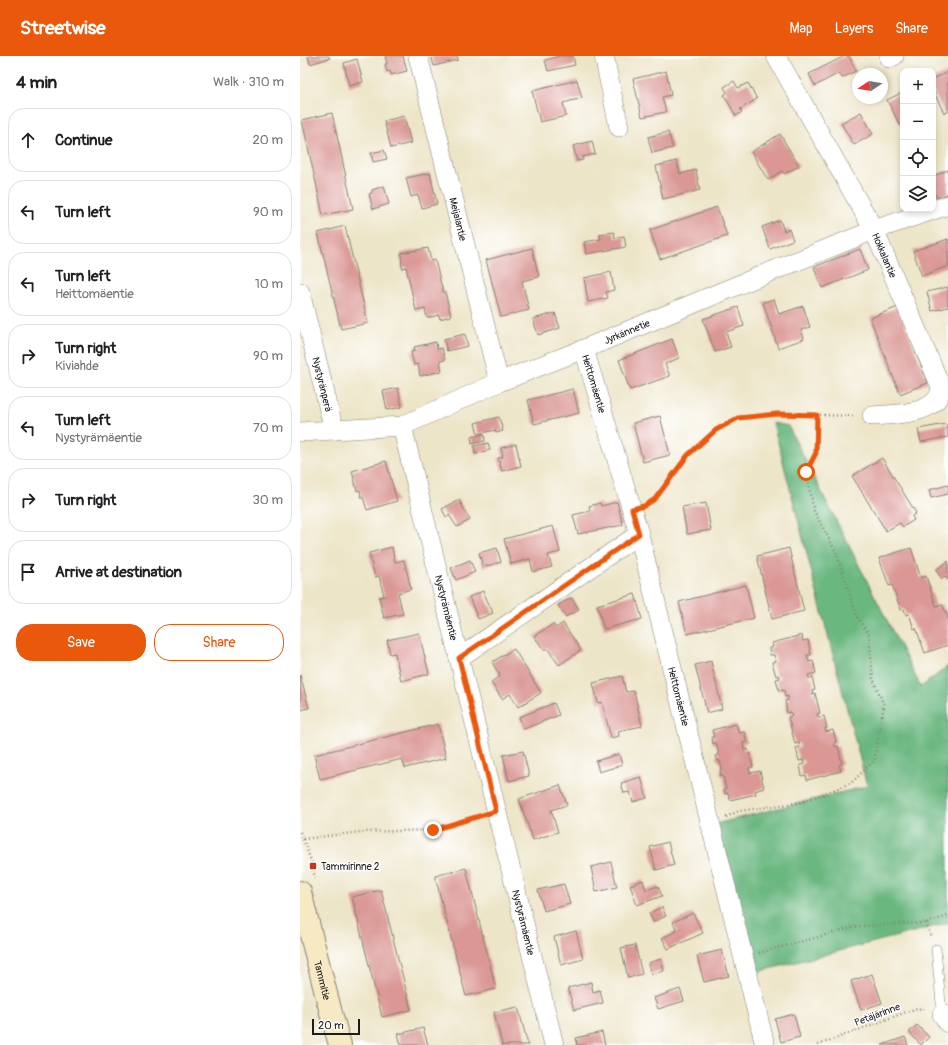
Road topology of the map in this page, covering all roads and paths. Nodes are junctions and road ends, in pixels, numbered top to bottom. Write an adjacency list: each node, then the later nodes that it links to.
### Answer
1 (418, 56): 9 (street, Meijalantie)
2 (604, 56): 4 (street)
3 (776, 56): 6 (street, Hokkalantie)
4 (619, 127)
5 (948, 205): 6 (street, Jyrkännetie)
6 (874, 230): 8 (street, Jyrkännetie); 11 (street, Hokkalantie)
7 (300, 292): 13 (street, Nystyränperä)
8 (584, 349): 9 (street, Jyrkännetie); 15 (street, Heittomäentie)
9 (499, 382): 12 (street, Jyrkännetie)
10 (817, 415): 11 (path); 15 (path); 19 (path)
11 (872, 416)
12 (402, 426): 13 (street, Jyrkännetie); 17 (street, Nystyrämäentie)
13 (334, 430): 14 (street, Jyrkännetie)
14 (300, 432)
15 (632, 509): 16 (street, Heittomäentie)
16 (639, 534): 17 (street); 19 (street, Heittomäentie)
17 (459, 658): 18 (street, Nystyrämäentie)
18 (496, 811): 20 (path); 27 (street, Nystyrämäentie)
19 (711, 825): 24 (street, Heittomäentie)
20 (303, 839)
21 (300, 892): 26 (street, Tammitie)
22 (948, 916): 24 (path)
23 (936, 949): 25 (lane)
24 (743, 957): 28 (street, Heittomäentie)
25 (945, 1019): 29 (path, Petäjärinne)
26 (340, 1045)
27 (554, 1045)
28 (765, 1045)
29 (818, 1045)

